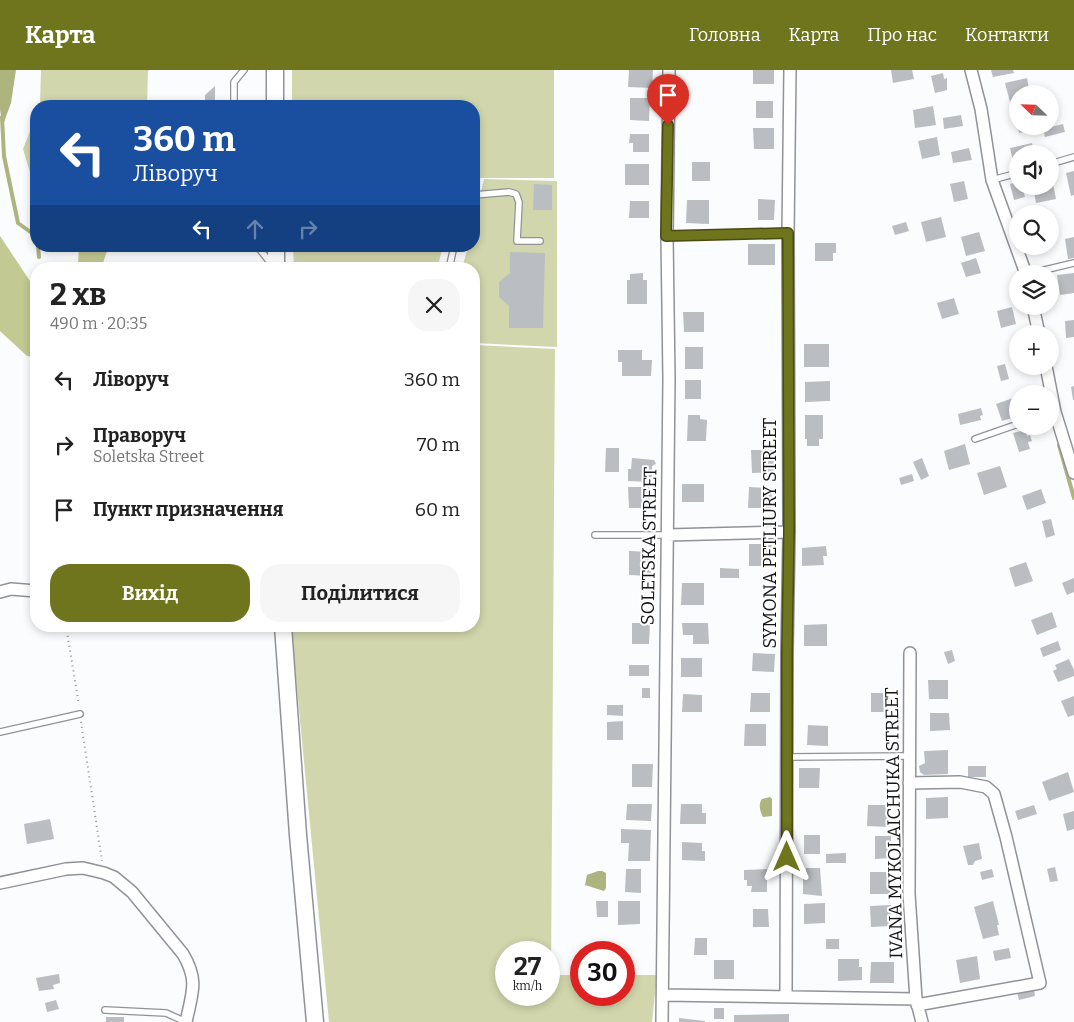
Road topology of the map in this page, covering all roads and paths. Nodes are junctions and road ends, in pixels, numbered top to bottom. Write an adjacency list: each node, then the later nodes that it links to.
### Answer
1 (244, 70): 6 (lane)
2 (275, 70): 7 (main road)
3 (669, 70): 14 (street, SOLETSKA STREET)
4 (790, 70): 13 (street, SYMONA PETLIURY STREET)
5 (971, 70): 11 (street)
6 (234, 100)
7 (276, 100)
8 (1074, 157): 9 (lane)
9 (1059, 161)
10 (1009, 175): 11 (lane)
11 (992, 180): 19 (street)
12 (480, 194): 15 (lane)
13 (788, 233): 14 (lane); 25 (street, SYMONA PETLIURY STREET)
14 (666, 236): 27 (street, SOLETSKA STREET)
15 (540, 241)
16 (262, 252): 17 (lane)
17 (270, 262)
18 (1074, 263): 20 (lane)
19 (1024, 265)
20 (1059, 267)
21 (1009, 427): 23 (lane)
22 (1059, 432): 24 (street)
23 (975, 440)
24 (1074, 473)
25 (789, 532): 27 (street); 36 (street, SYMONA PETLIURY STREET)
26 (595, 535): 27 (lane)
27 (667, 535): 40 (street, SOLETSKA STREET)
28 (30, 591): 29 (street)
29 (0, 592)
30 (67, 632): 33 (path)
31 (283, 632): 45 (main road)
32 (910, 652): 35 (street, IVANA MYKOLAICHUKA STREET)
33 (80, 714): 34 (lane); 38 (path)
34 (0, 732)
35 (909, 756): 36 (lane); 37 (street, IVANA MYKOLAICHUKA STREET)
36 (788, 757): 41 (street, SYMONA PETLIURY STREET)
37 (909, 783): 42 (street, IVANA MYKOLAICHUKA STREET); 42 (street)
38 (104, 872): 39 (street); 44 (street)
39 (0, 883)
40 (663, 995): 41 (street); 46 (street, SOLETSKA STREET)
41 (786, 996): 42 (street)
42 (917, 1002): 47 (street, IVANA MYKOLAICHUKA STREET)
43 (105, 1010): 44 (lane)
44 (186, 1022)
45 (315, 1022)
46 (662, 1022)
47 (922, 1022)

